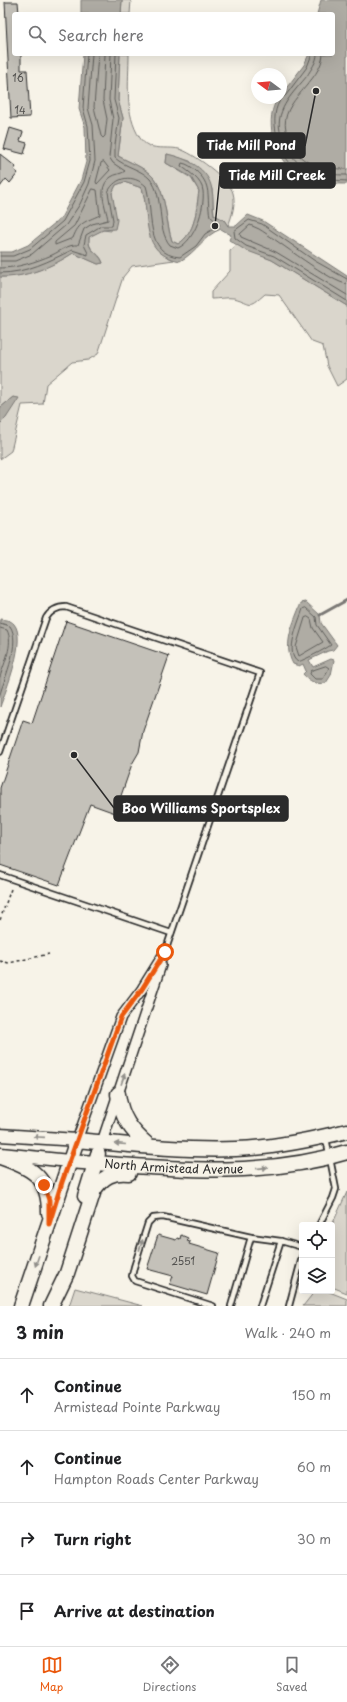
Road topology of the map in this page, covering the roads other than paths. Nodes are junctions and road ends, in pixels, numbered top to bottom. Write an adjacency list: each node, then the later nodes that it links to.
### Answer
1 (0, 752): 3 (lane)
2 (0, 875): 3 (lane)
3 (171, 933): 4 (lane)
4 (165, 952): 5 (street, one-way to 4); 9 (street)
5 (118, 1094): 10 (street); 11 (main road)
6 (347, 1131): 8 (main road, North Armistead Avenue)
7 (0, 1135): 9 (main road, North Armistead Avenue, one-way to 7)
8 (326, 1136): 11 (main road, North Armistead Avenue); 15 (lane)
9 (77, 1140): 10 (main road, North Armistead Avenue); 16 (main road)
10 (102, 1142): 11 (main road, North Armistead Avenue, one-way to 10); 17 (main road)
11 (149, 1146)
12 (347, 1152): 15 (main road, North Armistead Avenue)
13 (0, 1154): 16 (main road, North Armistead Avenue)
14 (0, 1157): 20 (main road)
15 (331, 1157): 18 (main road, North Armistead Avenue, one-way to 15); 19 (lane)
16 (70, 1161): 17 (main road, North Armistead Avenue); 20 (main road)
17 (95, 1163): 18 (main road, North Armistead Avenue); 26 (main road)
18 (162, 1169): 26 (main road)
19 (321, 1222)
20 (49, 1224): 25 (main road, one-way to 25)
21 (251, 1237): 22 (lane); 27 (lane, one-way to 21); 28 (lane)
22 (281, 1240): 23 (lane); 29 (lane)
23 (299, 1246)
24 (302, 1258): 30 (lane)
25 (21, 1306)
26 (50, 1306)
27 (213, 1306)
28 (231, 1306)
29 (260, 1306)
30 (289, 1306)

